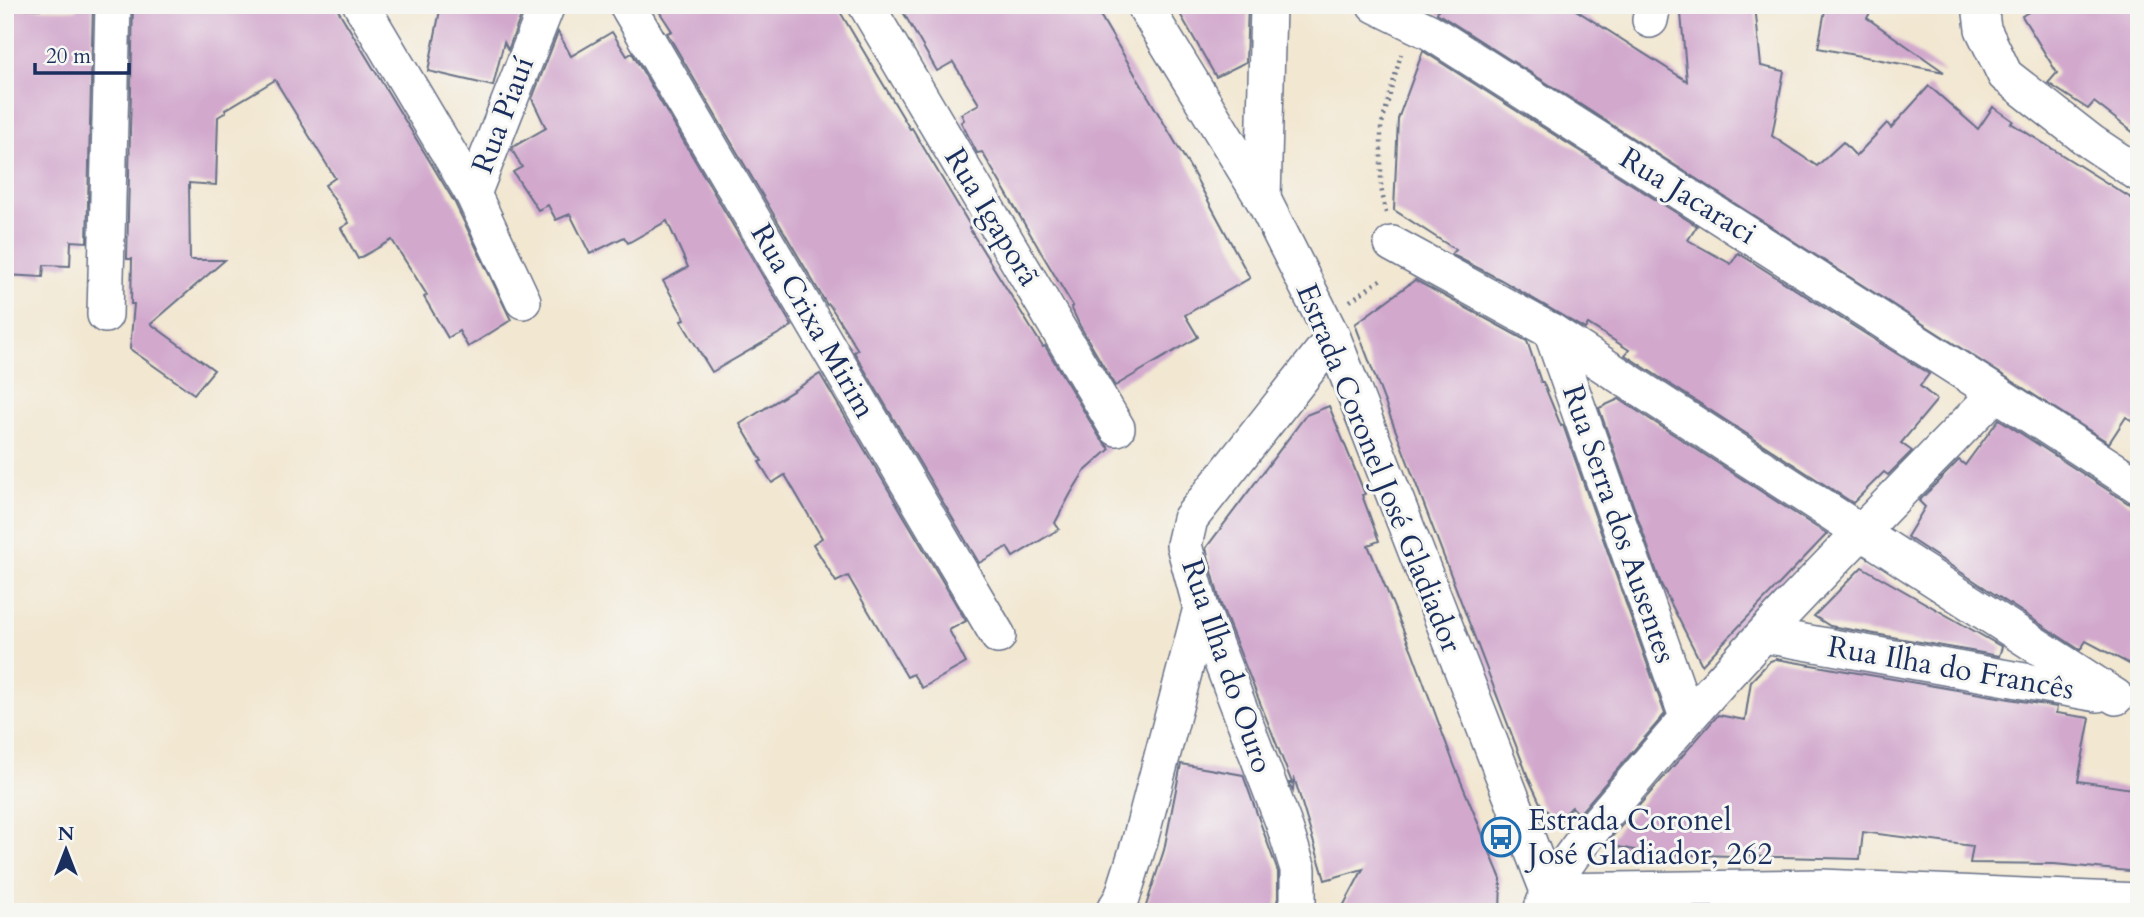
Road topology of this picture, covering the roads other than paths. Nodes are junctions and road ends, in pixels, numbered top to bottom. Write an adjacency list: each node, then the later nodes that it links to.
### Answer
1 (113, 5): 15 (street)
2 (361, 5): 11 (street)
3 (547, 5): 11 (street, Rua Piauí)
4 (627, 5): 24 (street, Rua Crixa Mirim)
5 (866, 5): 19 (street, Rua Igaporã)
6 (1144, 5): 12 (street, Estrada Coronel José Gladiador)
7 (1268, 5): 12 (street)
8 (1376, 5): 18 (street, Rua Jacaraci)
9 (1980, 5): 10 (street)
10 (2139, 174)
11 (473, 194): 14 (street, Rua Piauí)
12 (1263, 199): 16 (street, Estrada Coronel José Gladiador)
13 (1403, 249): 17 (street)
14 (523, 300)
15 (105, 315)
16 (1328, 329): 22 (street, Rua Ilha do Ouro); 29 (street, Estrada Coronel José Gladiador)
17 (1550, 331): 21 (street); 26 (street, Rua Serra dos Ausentes)
18 (1996, 393): 20 (street, Rua Jacaraci); 21 (street)
19 (1117, 428)
20 (2139, 486)
21 (1861, 532): 23 (street); 25 (street)
22 (1201, 608): 31 (street); 32 (street, Rua Ilha do Ouro)
23 (1764, 635): 25 (street, Rua Ilha do Francês); 26 (street)
24 (998, 636)
25 (2127, 699)
26 (1687, 717): 29 (street)
27 (1822, 899): 28 (street); 30 (street)
28 (1620, 900): 29 (street)
29 (1544, 901)
30 (2139, 901)
31 (1113, 912)
32 (1294, 912)

